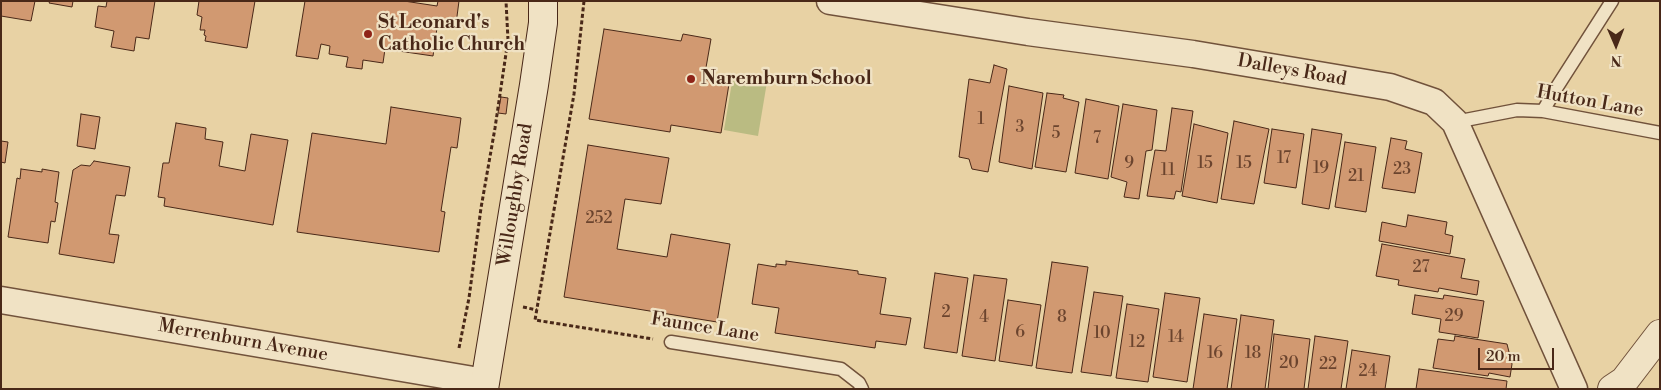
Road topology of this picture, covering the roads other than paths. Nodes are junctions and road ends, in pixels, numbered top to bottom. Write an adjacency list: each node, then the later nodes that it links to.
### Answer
1 (543, 1): 10 (main road, Willoughby Road)
2 (830, 1): 5 (street, Dalleys Road)
3 (1612, 1): 4 (lane)
4 (1543, 111): 5 (lane, Hutton Lane); 6 (lane, Hutton Lane)
5 (1454, 122): 12 (street, Dalleys Road)
6 (1660, 133)
7 (1, 300): 10 (street, Merrenburn Avenue)
8 (1660, 334): 13 (main road)
9 (671, 342): 11 (lane, Faunce Lane)
10 (485, 385)
11 (862, 389)
12 (1574, 389)
13 (1612, 389)

